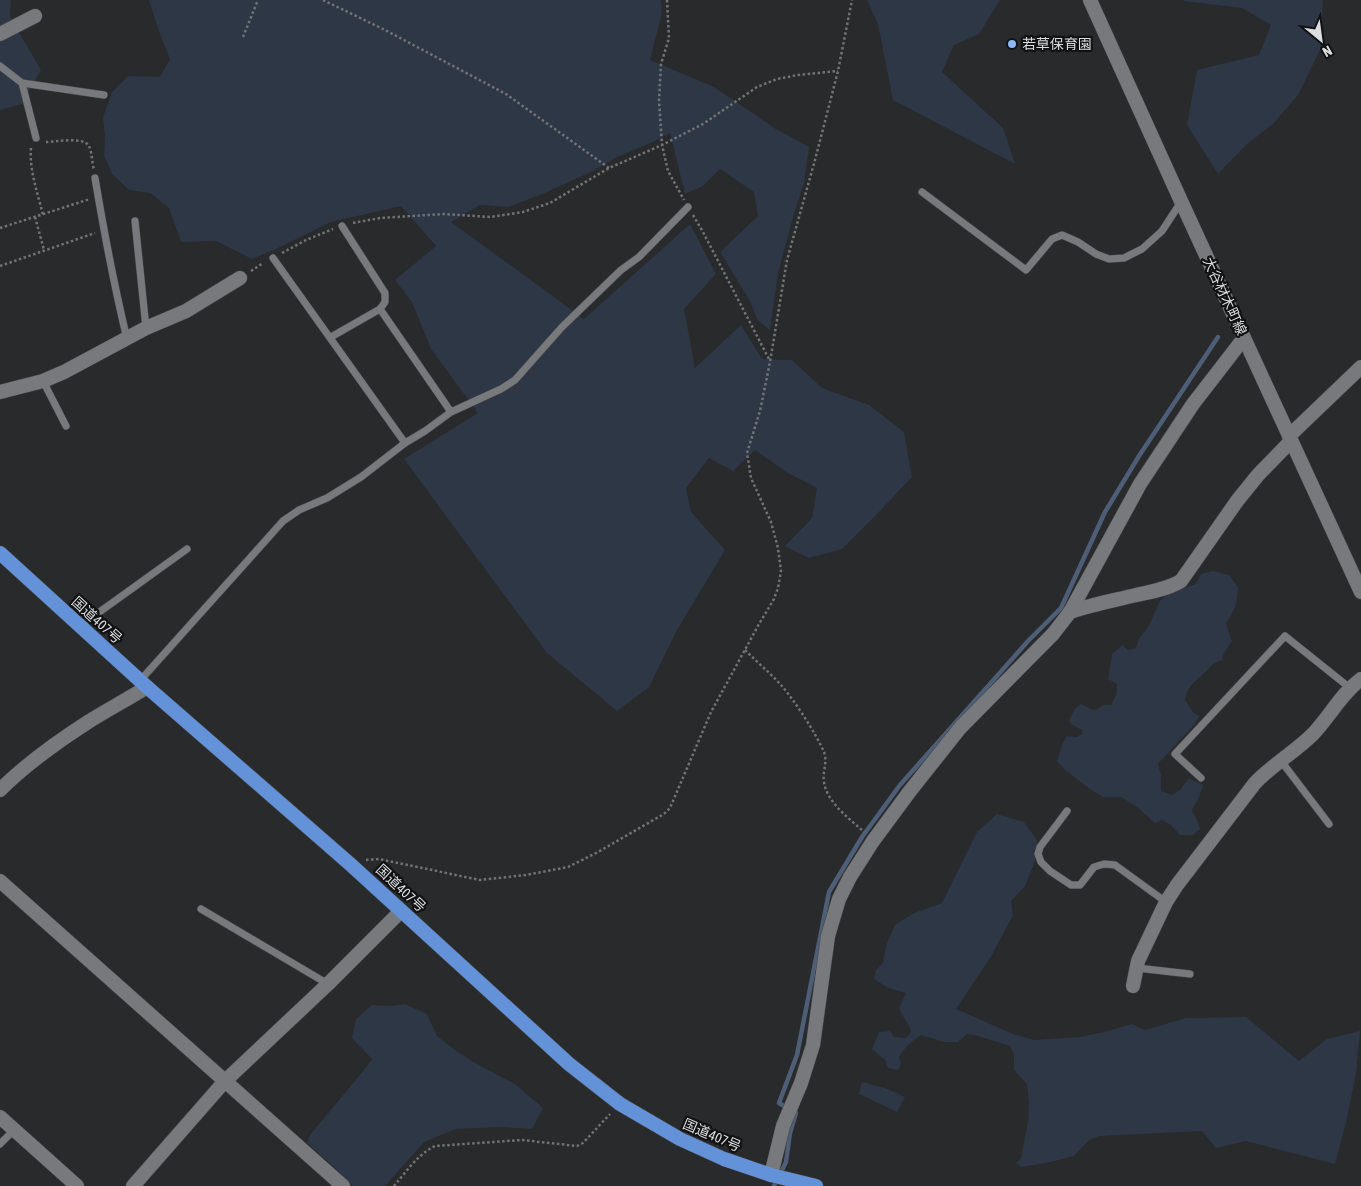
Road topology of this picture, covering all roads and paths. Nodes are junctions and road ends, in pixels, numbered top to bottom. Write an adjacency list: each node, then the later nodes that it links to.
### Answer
1 (258, 0): 8 (path)
2 (323, 0): 15 (path)
3 (667, 0): 14 (path)
4 (852, 0): 10 (path)
5 (1090, 0): 19 (street, 大谷材木町線)
6 (36, 16): 7 (street)
7 (0, 34)
8 (243, 37)
9 (0, 66): 11 (lane)
10 (838, 71): 14 (path); 36 (path)
11 (22, 83): 12 (lane); 13 (lane)
12 (104, 95)
13 (36, 138): 16 (path); 21 (path)
14 (662, 145): 15 (path); 20 (path)
15 (609, 168): 24 (path)
16 (95, 178): 18 (lane)
17 (922, 192): 19 (lane)
18 (98, 196): 21 (path); 26 (lane)
19 (1181, 202): 34 (street, 大谷材木町線)
20 (688, 207): 36 (path); 40 (lane)
21 (43, 215): 22 (path)
22 (36, 217): 25 (path); 27 (path)
23 (135, 220): 32 (lane)
24 (342, 226): 28 (path); 31 (lane)
25 (0, 228)
26 (103, 230): 27 (path); 35 (lane)
27 (44, 250): 29 (path)
28 (274, 258): 30 (path); 33 (lane)
29 (0, 266)
30 (240, 278): 32 (street)
31 (380, 309): 33 (lane); 40 (lane)
32 (146, 328): 35 (street)
33 (331, 337): 43 (lane)
34 (1244, 338): 42 (street, 大谷材木町線); 47 (street)
35 (127, 339): 38 (street)
36 (770, 362): 49 (path)
37 (1361, 367): 42 (street)
38 (43, 382): 39 (street); 41 (lane)
39 (0, 392)
40 (451, 412): 43 (lane)
41 (66, 426)
42 (1290, 439): 46 (street, 大谷材木町線); 47 (street)
43 (405, 443): 50 (lane)
44 (187, 549): 48 (lane)
45 (0, 553): 48 (highway, 国道407号)
46 (1361, 592)
47 (1070, 612): 57 (street)
48 (80, 626): 50 (highway, 国道407号)
49 (745, 650): 57 (path); 58 (path)
50 (143, 683): 54 (street); 58 (highway, 国道407号)
51 (1356, 683): 52 (street); 53 (lane)
52 (1281, 761): 56 (lane); 60 (street)
53 (1201, 778)
54 (0, 790)
55 (1067, 810): 60 (lane)
56 (1330, 824)
57 (873, 841): 72 (street)
58 (350, 864): 62 (highway, 国道407号)
59 (0, 881): 67 (street)
60 (1166, 902): 63 (street)
61 (201, 909): 65 (lane)
62 (401, 911): 65 (street); 68 (highway, 国道407号)
63 (1137, 968): 64 (lane); 66 (street)
64 (1190, 974)
65 (328, 984): 67 (street)
66 (1133, 986)
67 (225, 1081): 75 (street); 76 (street)
68 (620, 1104): 72 (highway, 国道407号); 77 (path)
69 (0, 1117): 70 (street)
70 (14, 1130): 71 (lane); 74 (street)
71 (0, 1144)
72 (771, 1175): 73 (highway, 国道407号)
73 (792, 1183): 78 (highway, 国道407号)
74 (77, 1186)
75 (133, 1186)
76 (343, 1186)
77 (394, 1186)
78 (816, 1186)

